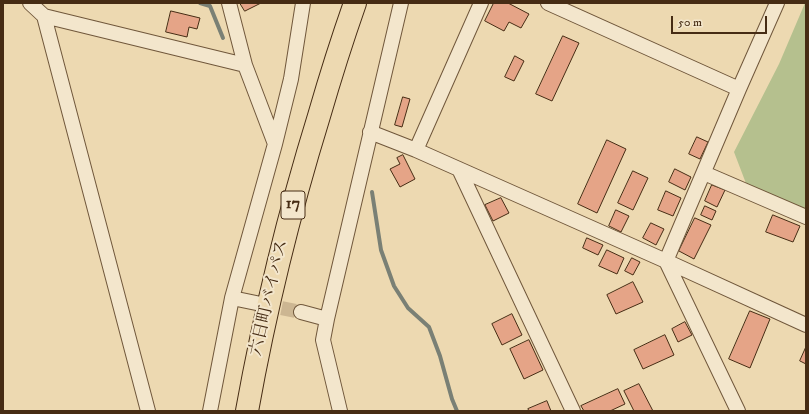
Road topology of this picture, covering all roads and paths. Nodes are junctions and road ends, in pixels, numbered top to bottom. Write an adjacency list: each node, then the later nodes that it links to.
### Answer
1 (30, 3): 9 (street)
2 (229, 3): 10 (street)
3 (303, 3): 13 (street)
4 (355, 3): 26 (highway, 六日町バイパス / 17)
5 (401, 3): 12 (street)
6 (481, 3): 14 (street)
7 (548, 3): 11 (street)
8 (778, 3): 11 (street)
9 (44, 16): 10 (street); 24 (street)
10 (245, 65): 13 (street)
11 (739, 89): 16 (street)
12 (370, 132): 14 (street); 22 (street)
13 (275, 144): 19 (street)
14 (416, 150): 15 (street)
15 (459, 169): 18 (street); 28 (street)
16 (704, 173): 17 (street); 18 (street)
17 (806, 217)
18 (666, 261): 23 (street); 29 (street)
19 (232, 298): 20 (street); 25 (street)
20 (261, 304)
21 (301, 312): 22 (street)
22 (327, 319): 27 (street)
23 (806, 325)
24 (148, 411)
25 (210, 411)
26 (247, 411)
27 (340, 411)
28 (573, 411)
29 (738, 411)

